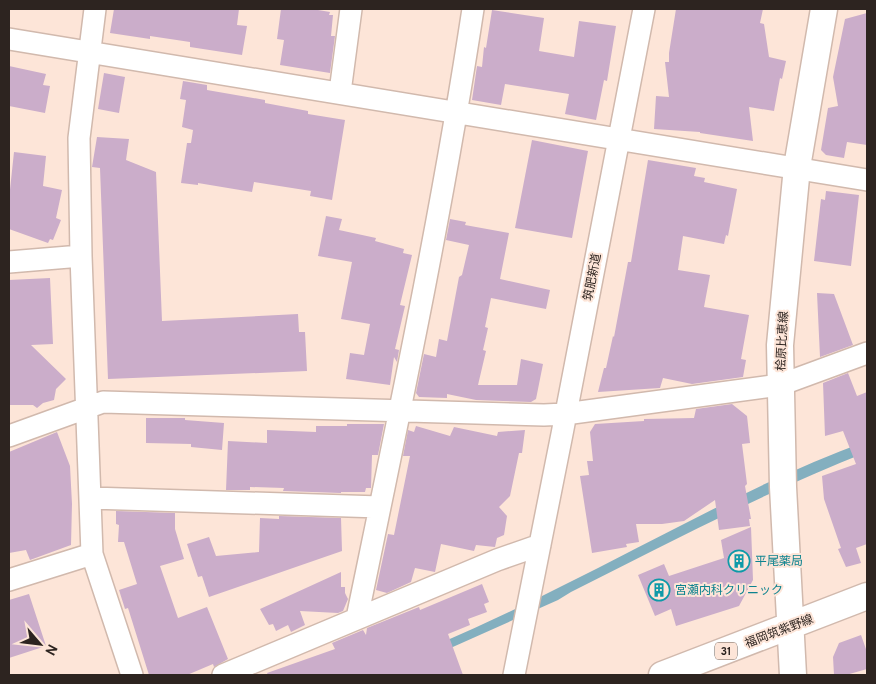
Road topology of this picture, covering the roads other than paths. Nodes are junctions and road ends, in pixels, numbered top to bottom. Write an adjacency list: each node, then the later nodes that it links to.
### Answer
1 (95, 9): 7 (street)
2 (352, 9): 8 (street)
3 (472, 9): 9 (street)
4 (644, 9): 10 (street, 筑肥新道)
5 (828, 10): 11 (main road, 桧原比恵線)
6 (9, 39): 7 (street)
7 (89, 52): 8 (street); 13 (street)
8 (340, 92): 9 (street)
9 (457, 113): 10 (street); 18 (street)
10 (620, 138): 11 (street); 19 (street, 筑肥新道)
11 (797, 167): 12 (street); 16 (main road, 桧原比恵線)
12 (867, 180)
13 (81, 256): 14 (street); 17 (street)
14 (9, 262)
15 (867, 353): 16 (street)
16 (780, 385): 19 (street); 28 (main road, 桧原比恵線)
17 (87, 408): 18 (street); 20 (street); 21 (street)
18 (400, 410): 19 (street); 22 (street)
19 (565, 414): 23 (street, 筑肥新道)
20 (9, 436)
21 (91, 498): 22 (street); 24 (street)
22 (380, 507): 27 (street)
23 (540, 545): 27 (street); 31 (street, 筑肥新道)
24 (92, 554): 25 (street); 29 (street)
25 (9, 580)
26 (867, 596): 28 (main road, 福岡筑紫野線 / 31)
27 (357, 618): 30 (street)
28 (790, 627): 32 (main road, 福岡筑紫野線 / 31); 33 (main road, 桧原比恵線)
29 (132, 675)
30 (223, 675)
31 (514, 675)
32 (662, 675)
33 (793, 675)

